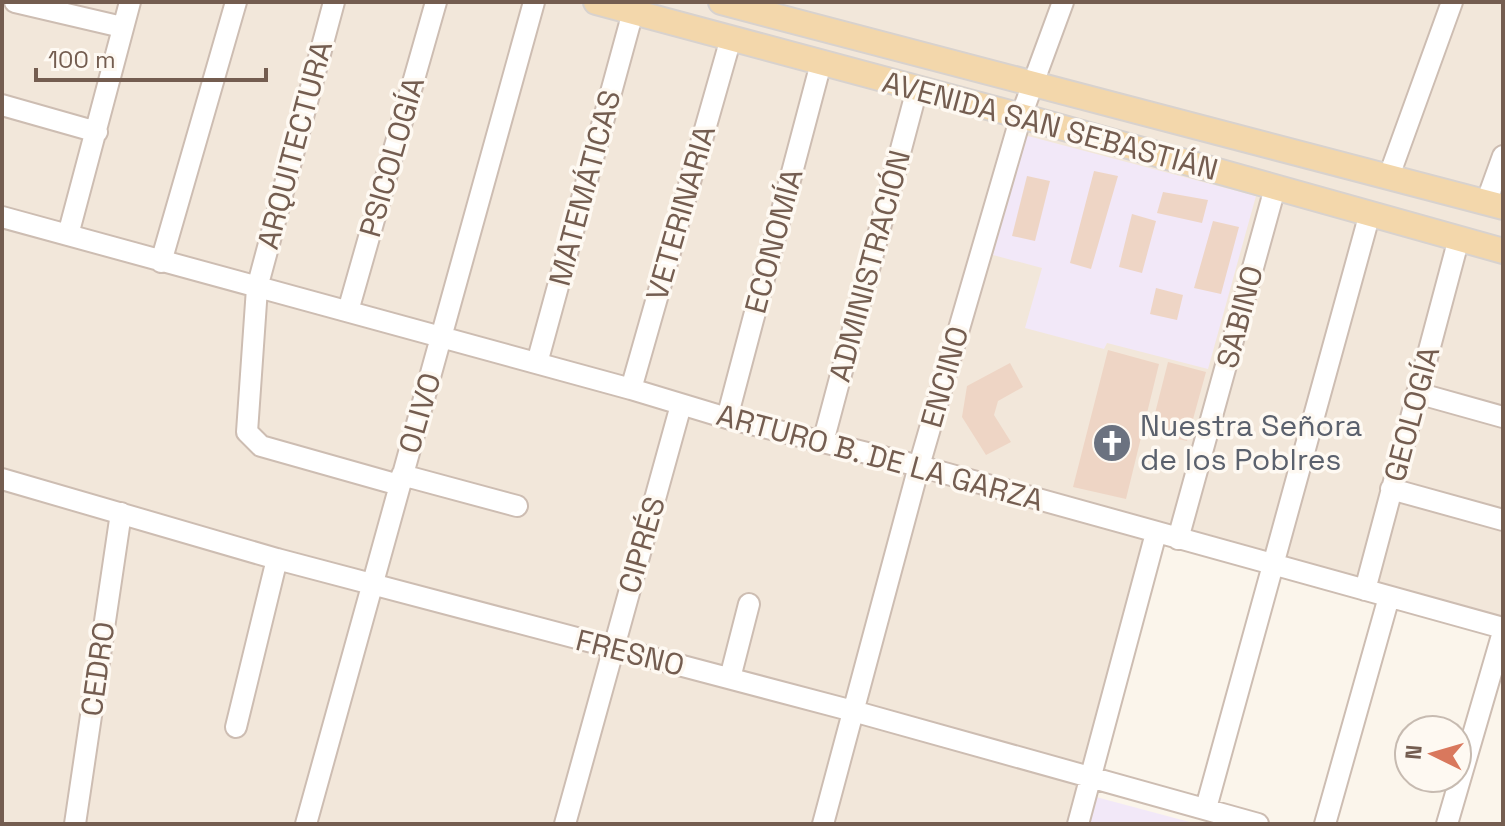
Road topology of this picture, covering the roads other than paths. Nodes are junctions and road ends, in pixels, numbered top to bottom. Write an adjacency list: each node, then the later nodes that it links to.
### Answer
1 (130, 2): 13 (street)
2 (236, 2): 30 (street)
3 (334, 2): 31 (street, ARQUITECTURA)
4 (436, 2): 32 (street, PSICOLOGÍA)
5 (534, 2): 33 (street, OLIVO)
6 (596, 2): 12 (main road, AVENIDA SAN SEBASTIÁN)
7 (721, 2): 11 (main road, AVENIDA SAN SEBASTIÁN)
8 (1063, 2): 16 (street, ENCINO)
9 (1452, 2): 22 (street)
10 (23, 3): 13 (street)
11 (758, 7): 16 (main road, AVENIDA SAN SEBASTIÁN)
12 (633, 12): 14 (main road, AVENIDA SAN SEBASTIÁN); 34 (street, MATEMÁTICAS)
13 (122, 27): 20 (street)
14 (731, 38): 15 (main road, AVENIDA SAN SEBASTIÁN); 35 (street, VETERINARIA)
15 (821, 63): 17 (main road, AVENIDA SAN SEBASTIÁN); 39 (street, ECONOMÍA)
16 (1033, 83): 19 (street, ENCINO); 22 (main road, AVENIDA SAN SEBASTIÁN)
17 (917, 89): 19 (main road, AVENIDA SAN SEBASTIÁN); 40 (street, ADMINISTRACIÓN)
18 (2, 105): 20 (street)
19 (1021, 116): 23 (main road, AVENIDA SAN SEBASTIÁN); 41 (street, ENCINO)
20 (97, 132): 27 (street)
21 (1503, 156): 24 (street)
22 (1389, 176): 24 (main road, AVENIDA SAN SEBASTIÁN)
23 (1275, 188): 25 (main road, AVENIDA SAN SEBASTIÁN); 49 (street, SABINO)
24 (1495, 205)
25 (1370, 213): 28 (main road, AVENIDA SAN SEBASTIÁN); 51 (street)
26 (2, 217): 27 (street, ARTURO B. DE LA GARZA)
27 (68, 235): 30 (street, ARTURO B. DE LA GARZA)
28 (1459, 238): 29 (main road, AVENIDA SAN SEBASTIÁN); 36 (street, GEOLOGÍA)
29 (1503, 251)
30 (161, 262): 31 (street, ARTURO B. DE LA GARZA)
31 (257, 288): 32 (street, ARTURO B. DE LA GARZA); 43 (street)
32 (348, 311): 33 (street, ARTURO B. DE LA GARZA)
33 (442, 338): 34 (street, ARTURO B. DE LA GARZA); 43 (street, OLIVO)
34 (537, 363): 35 (street, ARTURO B. DE LA GARZA)
35 (631, 389): 37 (street, ARTURO B. DE LA GARZA)
36 (1417, 393): 38 (street); 44 (street, GEOLOGÍA)
37 (681, 405): 39 (street, ARTURO B. DE LA GARZA); 57 (street, CIPRÉS)
38 (1503, 417)
39 (727, 418): 40 (street, ARTURO B. DE LA GARZA)
40 (823, 442): 41 (street, ARTURO B. DE LA GARZA)
41 (919, 466): 48 (street, ARTURO B. DE LA GARZA); 59 (street, ENCINO)
42 (2, 479): 46 (street, FRESNO)
43 (400, 480): 45 (street); 52 (street, OLIVO)
44 (1391, 489): 47 (street); 53 (street, GEOLOGÍA)
45 (517, 506)
46 (121, 513): 50 (street, FRESNO); 63 (street, CEDRO)
47 (1503, 520)
48 (1156, 533): 49 (street, ARTURO B. DE LA GARZA); 61 (street)
49 (1178, 539): 51 (street, ARTURO B. DE LA GARZA)
50 (277, 559): 52 (street, FRESNO); 60 (street)
51 (1271, 563): 53 (street, ARTURO B. DE LA GARZA); 62 (street)
52 (373, 586): 57 (street, FRESNO); 64 (street, OLIVO)
53 (1365, 590): 54 (street, ARTURO B. DE LA GARZA)
54 (1389, 597): 56 (street, ARTURO B. DE LA GARZA); 69 (street)
55 (749, 604): 58 (street)
56 (1503, 630): 70 (street)
57 (612, 649): 58 (street, FRESNO); 65 (street, CIPRÉS)
58 (730, 678): 59 (street, FRESNO)
59 (853, 711): 61 (street, FRESNO); 66 (street, ENCINO)
60 (236, 727)
61 (1090, 779): 62 (street, FRESNO); 67 (street)
62 (1206, 808): 68 (street, FRESNO)
63 (75, 824)
64 (306, 824)
65 (565, 824)
66 (823, 824)
67 (1078, 824)
68 (1258, 824)
69 (1325, 824)
70 (1447, 824)

